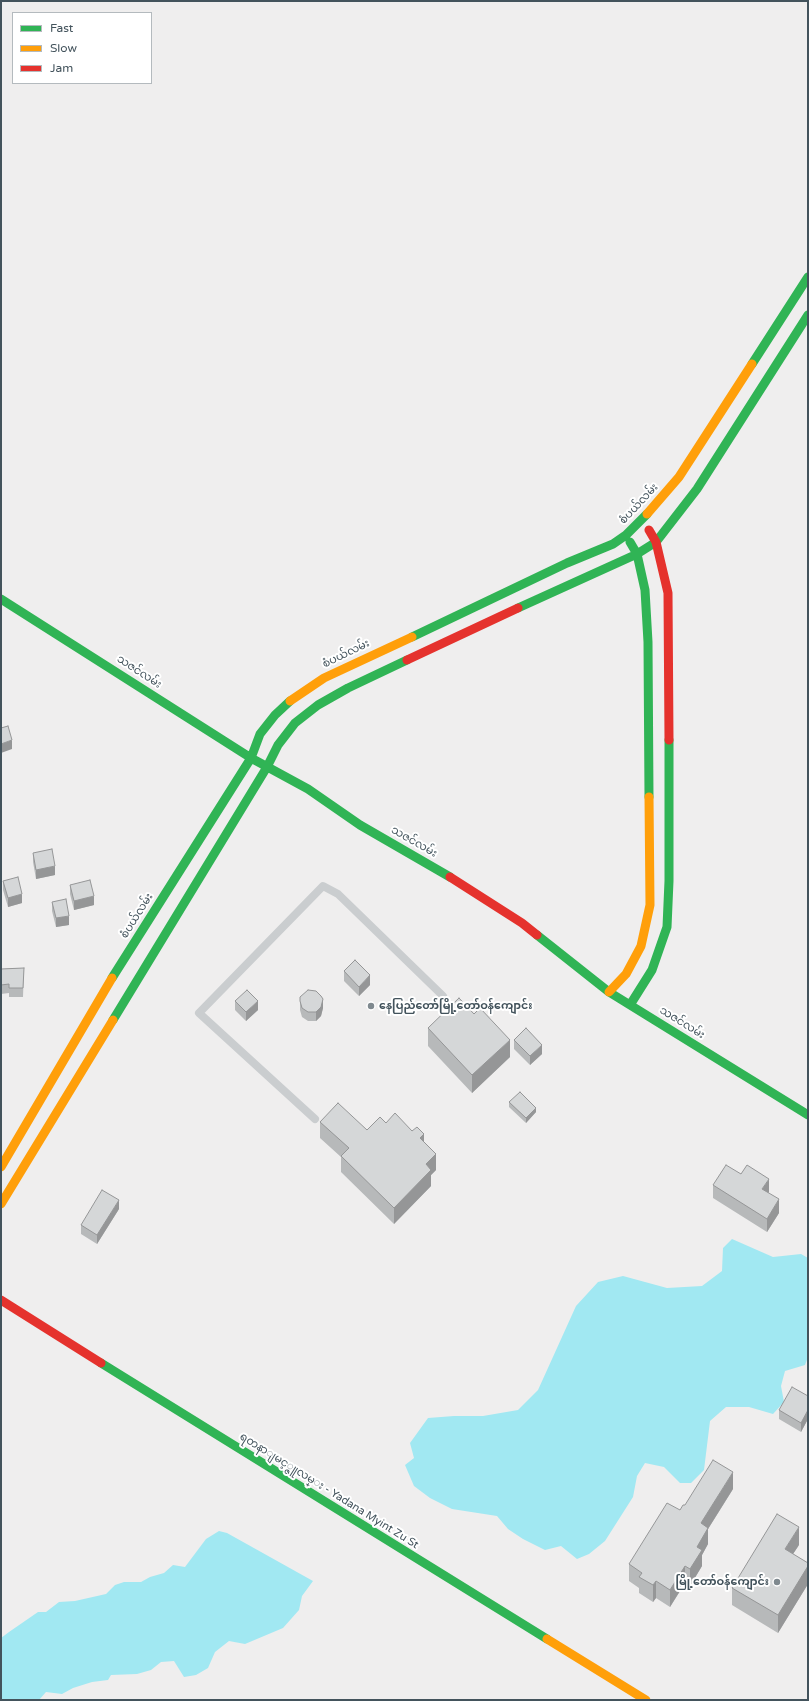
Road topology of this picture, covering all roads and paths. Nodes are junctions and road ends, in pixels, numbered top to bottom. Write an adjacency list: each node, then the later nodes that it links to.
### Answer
1 (808, 277): 3 (street, စံပယ်လမ်း)
2 (808, 315): 5 (street)
3 (643, 521): 4 (street, စံပယ်လမ်း); 5 (street)
4 (626, 536): 6 (street); 8 (street, စံပယ်လမ်း)
5 (656, 542): 6 (street); 12 (street)
6 (638, 554): 9 (street); 10 (street)
7 (1, 599): 8 (street, သဇင်လမ်း)
8 (251, 758): 9 (street, သဇင်လမ်း); 15 (street, စံပယ်လမ်း)
9 (267, 767): 10 (street, သဇင်လမ်း); 16 (street)
10 (609, 992): 12 (street, သဇင်လမ်း)
11 (443, 996): 14 (lane)
12 (630, 1005): 13 (street, သဇင်လမ်း)
13 (808, 1115)
14 (315, 1119)
15 (1, 1167)
16 (1, 1204)
17 (3, 1304): 18 (street, ရတနာျမင့္ဇူလမ္း - Yadana Myint Zu St)
18 (646, 1700)

